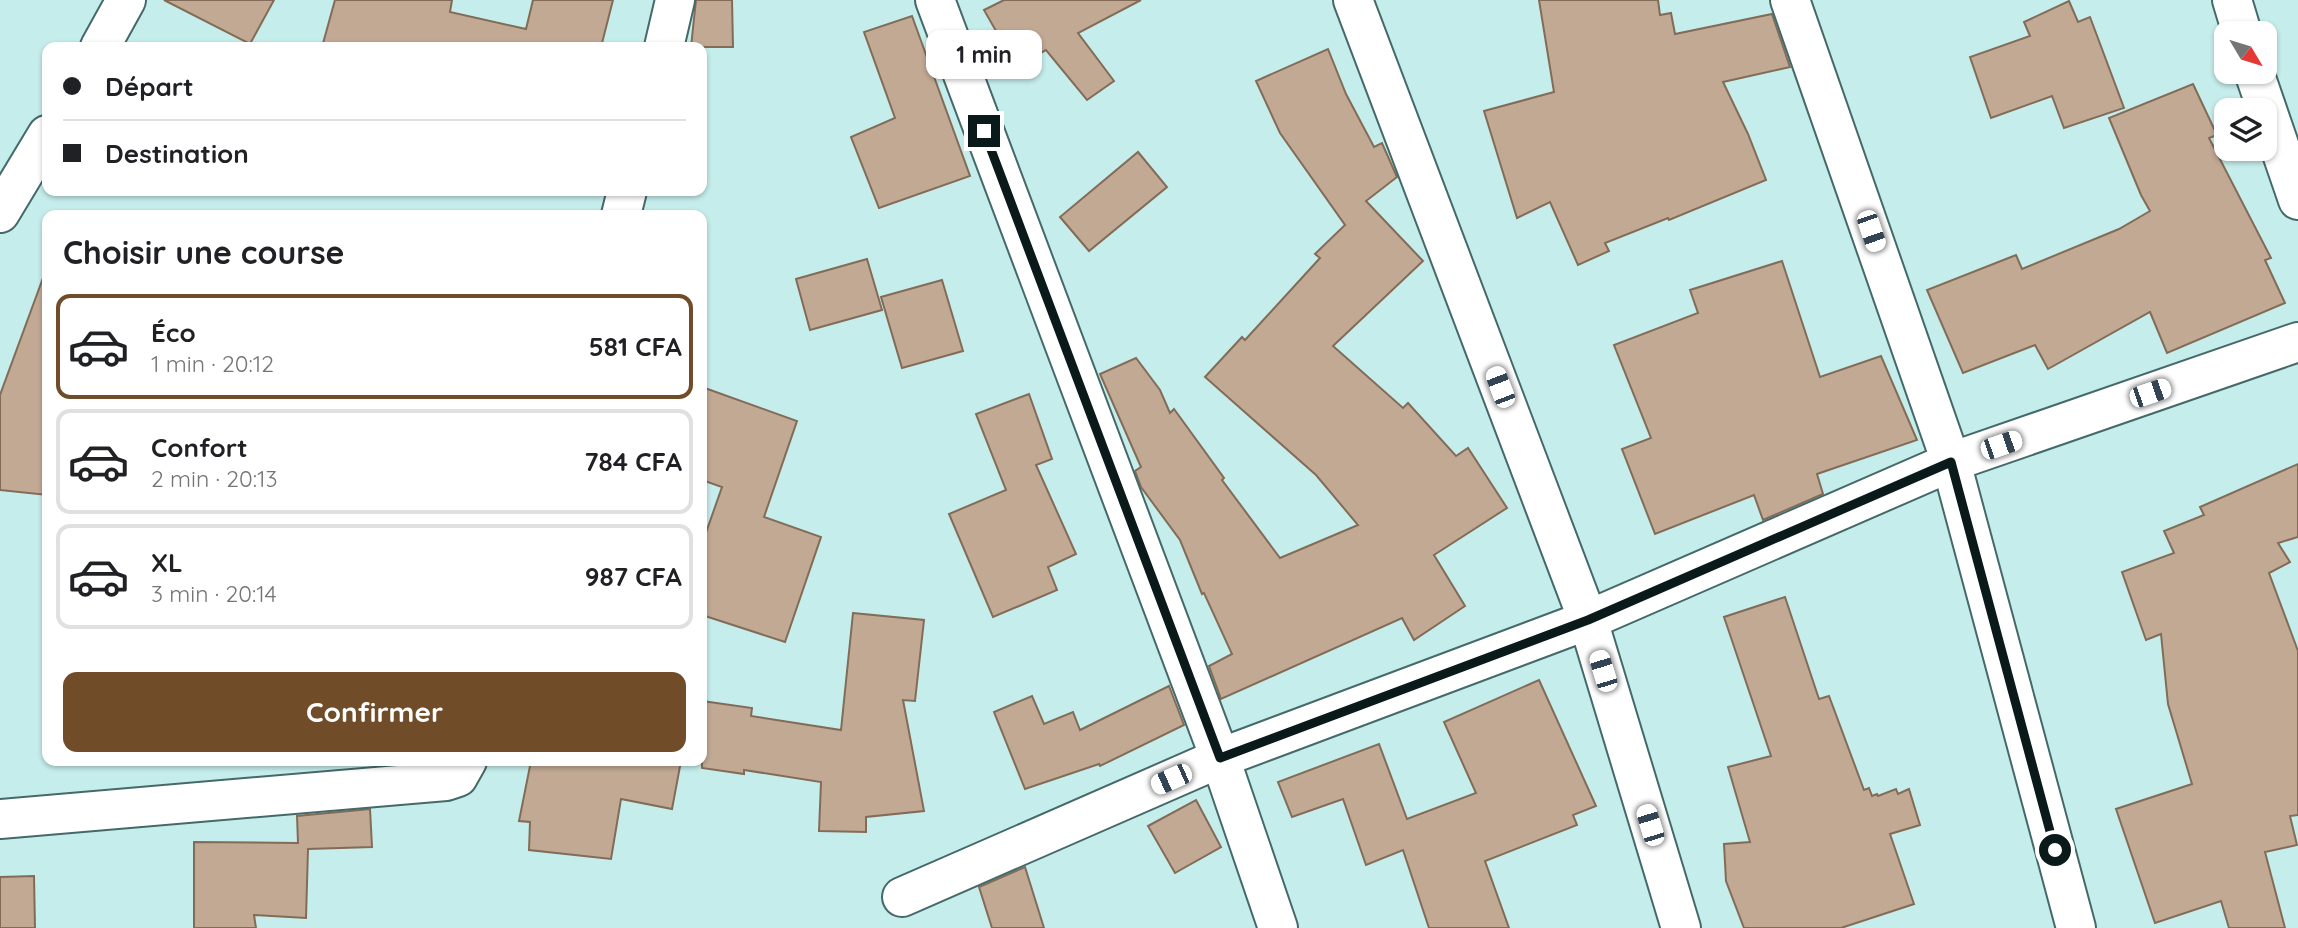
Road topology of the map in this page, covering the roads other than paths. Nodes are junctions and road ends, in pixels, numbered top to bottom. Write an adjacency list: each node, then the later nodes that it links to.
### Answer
1 (126, 0): 8 (street)
2 (675, 0): 9 (street)
3 (935, 0): 17 (street)
4 (1353, 0): 16 (street)
5 (1790, 0): 15 (street)
6 (2232, 0): 7 (street)
7 (2238, 21)
8 (103, 42)
9 (665, 42)
10 (2258, 84): 12 (street)
11 (42, 143): 13 (street)
12 (2298, 200)
13 (0, 213)
14 (2298, 342): 15 (street)
15 (1951, 462): 16 (street); 23 (street)
16 (1588, 620): 17 (street); 22 (street)
17 (1220, 758): 20 (street); 21 (street)
18 (464, 766): 19 (street)
19 (0, 819)
20 (902, 897)
21 (1278, 928)
22 (1681, 928)
23 (2076, 928)

